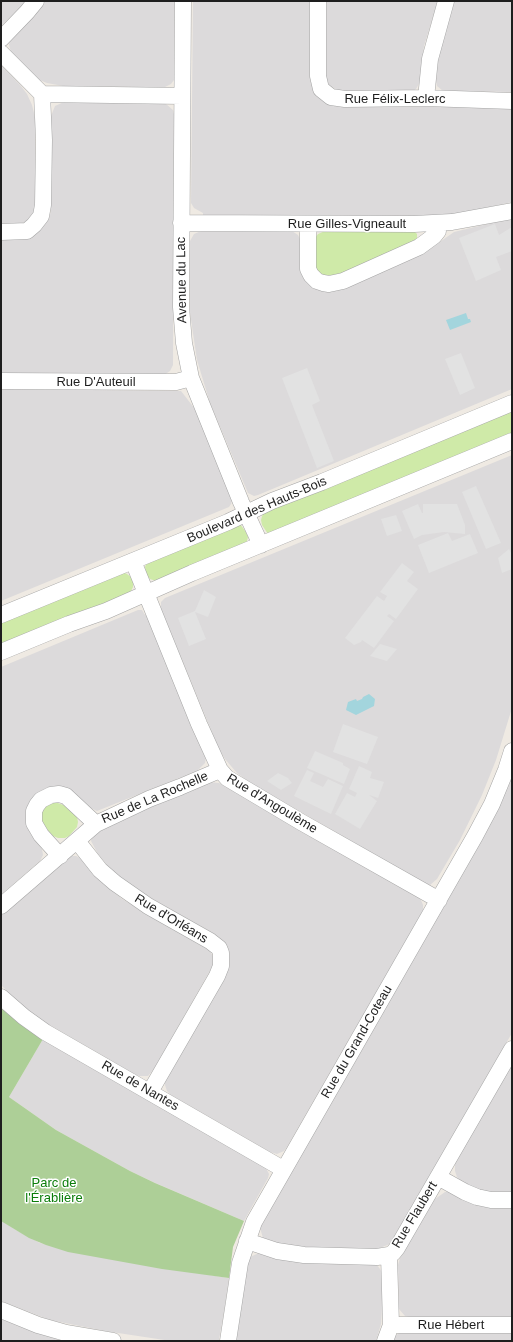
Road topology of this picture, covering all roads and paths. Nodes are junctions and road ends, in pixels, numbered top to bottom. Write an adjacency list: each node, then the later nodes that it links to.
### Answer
1 (36, 1): 5 (street)
2 (183, 1): 8 (street, Avenue du Lac)
3 (318, 1): 9 (street, Rue Félix-Leclerc)
4 (446, 1): 9 (street)
5 (1, 39)
6 (1, 53): 7 (street)
7 (42, 94): 8 (street); 15 (street)
8 (182, 96): 12 (street, Avenue du Lac)
9 (426, 98): 10 (street, Rue Félix-Leclerc)
10 (512, 101)
11 (512, 211): 13 (street, Rue Gilles-Vigneault)
12 (181, 223): 14 (street, Rue Gilles-Vigneault); 16 (street, Avenue du Lac)
13 (438, 223): 14 (street, Rue Gilles-Vigneault); 14 (street)
14 (308, 224)
15 (1, 232)
16 (191, 378): 17 (street, Rue D'Auteuil); 20 (street, Avenue du Lac)
17 (1, 381)
18 (512, 403): 20 (street, Boulevard des Hauts-Bois)
19 (512, 441): 21 (street)
20 (246, 512): 21 (street, Avenue du Lac); 22 (street, Boulevard des Hauts-Bois)
21 (261, 545): 23 (street)
22 (133, 561): 23 (street, Rue d'Angoulème); 24 (street, Boulevard des Hauts-Bois)
23 (147, 594): 25 (street); 27 (street, Rue d'Angoulème)
24 (1, 615)
25 (1, 652)
26 (512, 751): 31 (street, Rue du Grand-Coteau)
27 (220, 770): 28 (street, Rue de La Rochelle); 31 (street, Rue d'Angoulème)
28 (96, 824): 29 (street, Rue de La Rochelle); 30 (street)
29 (77, 841): 30 (street, Rue de La Rochelle); 35 (street, Rue d'Orléans)
30 (60, 856): 32 (street, Rue de La Rochelle)
31 (439, 900): 36 (street, Rue du Grand-Coteau)
32 (1, 906)
33 (1, 997): 35 (street, Rue de Nantes)
34 (512, 1049): 37 (street, Rue Flaubert)
35 (150, 1092): 36 (street, Rue de Nantes)
36 (284, 1169): 39 (street, Rue du Grand-Coteau)
37 (438, 1177): 38 (street); 40 (street, Rue Flaubert)
38 (512, 1200)
39 (247, 1241): 40 (street, Rue Flaubert); 46 (street, Rue du Grand-Coteau)
40 (390, 1255): 42 (street)
41 (1, 1310): 44 (street)
42 (391, 1325): 43 (street, Rue Hébert); 47 (street)
43 (512, 1325)
44 (74, 1338): 45 (street)
45 (113, 1341)
46 (228, 1341)
47 (385, 1341)

